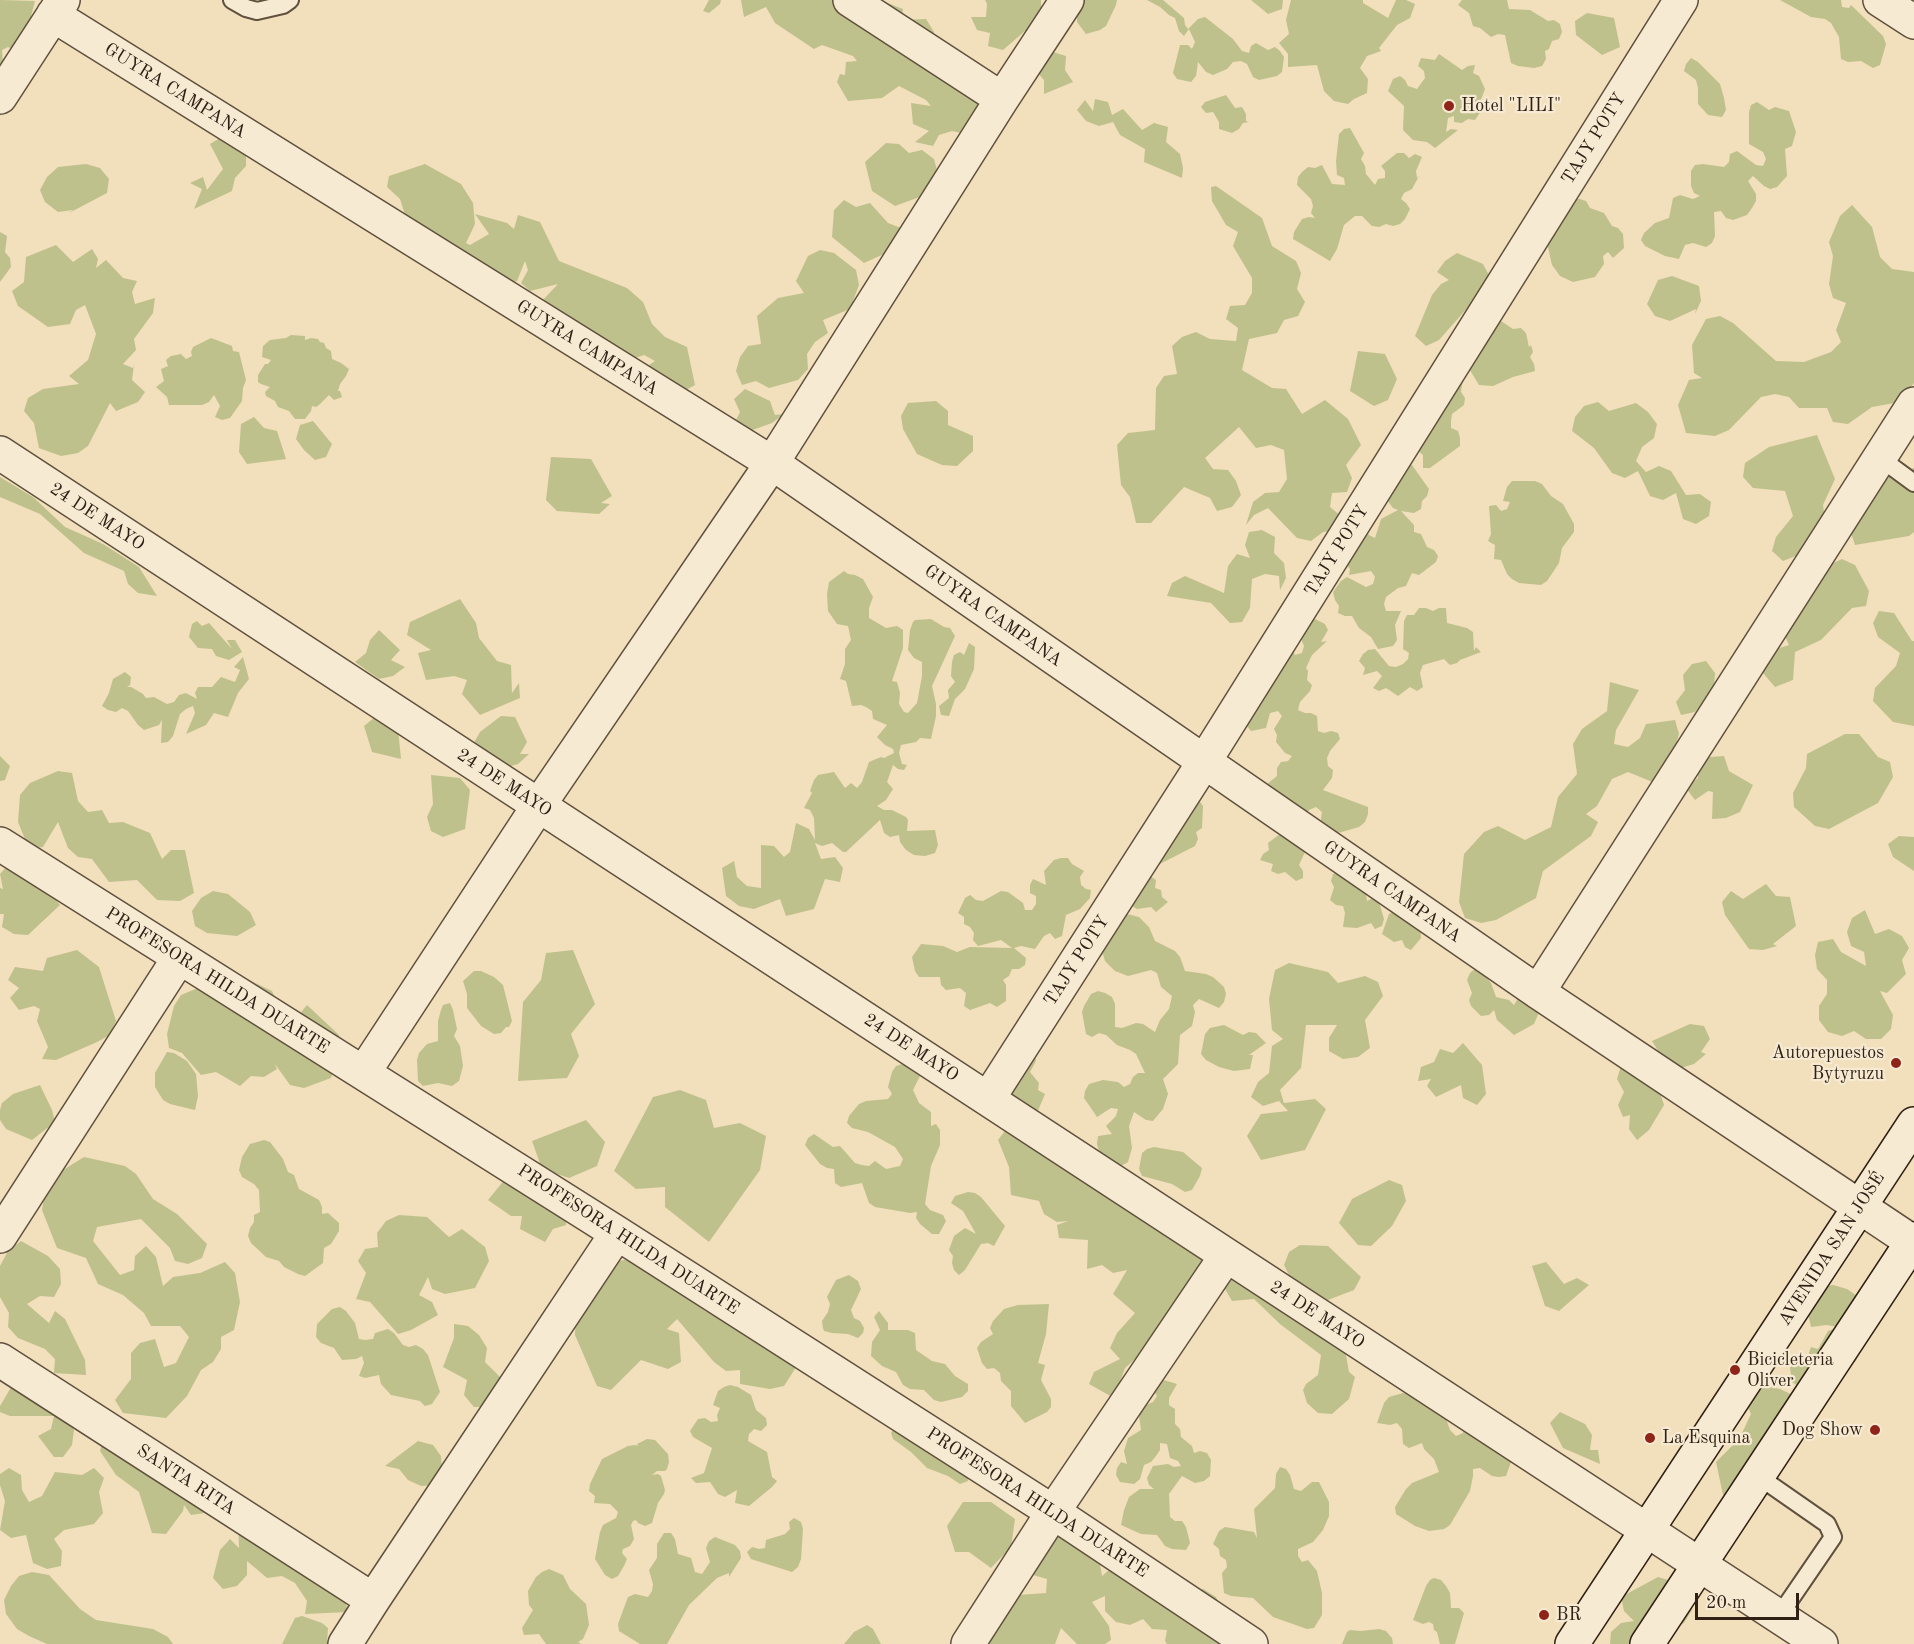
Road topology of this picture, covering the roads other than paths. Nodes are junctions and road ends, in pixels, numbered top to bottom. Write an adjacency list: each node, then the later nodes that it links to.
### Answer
1 (232, 0): 2 (lane)
2 (291, 0)
3 (850, 0): 10 (street)
4 (1067, 0): 10 (street)
5 (1681, 0): 16 (street, TAJY POTY)
6 (1880, 0): 8 (street)
7 (58, 8): 9 (street); 14 (street, GUYRA CAMPANA)
8 (1914, 22)
9 (0, 97)
10 (1002, 99): 14 (street)
11 (1914, 405): 13 (street)
12 (0, 453): 17 (street, 24 DE MAYO)
13 (1880, 458): 15 (lane); 20 (street)
14 (772, 463): 16 (street, GUYRA CAMPANA); 17 (street)
15 (1914, 483)
16 (1204, 762): 20 (street, GUYRA CAMPANA); 22 (street, TAJY POTY)
17 (539, 806): 21 (street); 22 (street, 24 DE MAYO)
18 (0, 844): 19 (street, PROFESORA HILDA DUARTE)
19 (179, 958): 21 (street, PROFESORA HILDA DUARTE); 26 (street)
20 (1538, 992): 24 (street, GUYRA CAMPANA)
21 (364, 1072): 25 (street, PROFESORA HILDA DUARTE)
22 (988, 1099): 28 (street, 24 DE MAYO)
23 (1914, 1124): 24 (street, AVENIDA SAN JOSÉ)
24 (1859, 1207): 27 (street, GUYRA CAMPANA); 32 (street, AVENIDA SAN JOSÉ)
25 (618, 1233): 31 (street, PROFESORA HILDA DUARTE); 34 (street)
26 (0, 1236)
27 (1913, 1241): 30 (street)
28 (1226, 1256): 31 (street); 32 (street, 24 DE MAYO)
29 (0, 1360): 34 (street, SANTA RITA)
30 (1758, 1476): 33 (street); 35 (lane)
31 (1053, 1512): 37 (street); 38 (street, PROFESORA HILDA DUARTE)
32 (1647, 1530): 33 (street, 24 DE MAYO); 39 (street, AVENIDA SAN JOSÉ)
33 (1700, 1564): 35 (street, 24 DE MAYO); 40 (street)
34 (373, 1600): 36 (street)
35 (1779, 1617): 41 (street, 24 DE MAYO)
36 (345, 1644)
37 (968, 1644)
38 (1251, 1644)
39 (1572, 1644)
40 (1647, 1644)
41 (1821, 1644)

